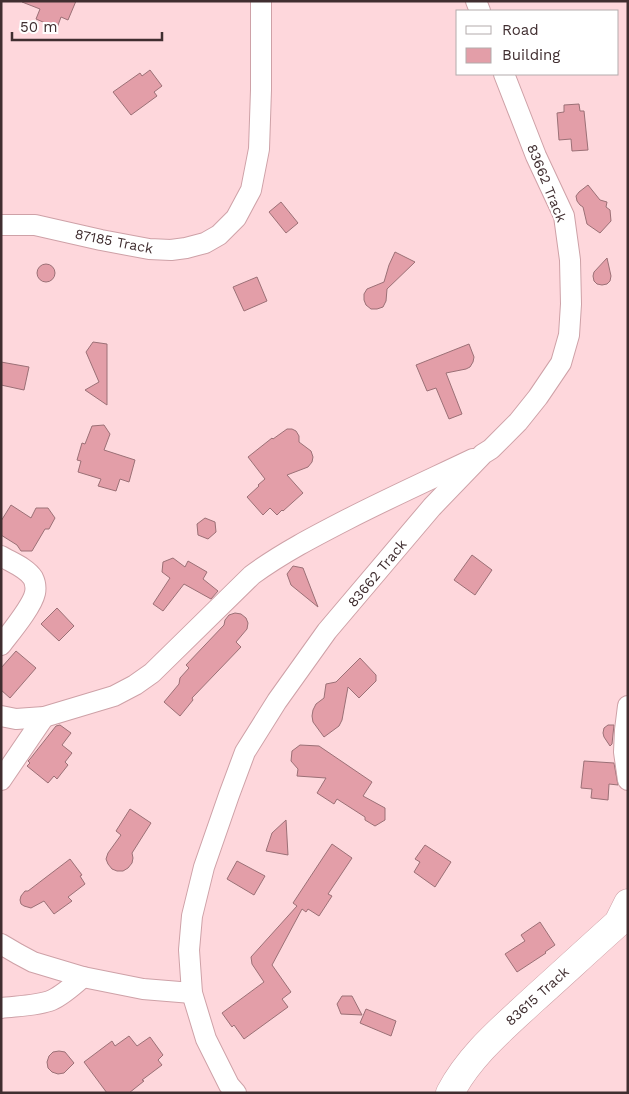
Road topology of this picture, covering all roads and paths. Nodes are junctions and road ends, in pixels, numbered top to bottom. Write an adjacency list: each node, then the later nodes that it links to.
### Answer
1 (262, 1): 3 (street, 87185 Track)
2 (504, 75): 4 (street, 83662 Track)
3 (1, 225)
4 (484, 454): 9 (street); 15 (street, 83662 Track)
5 (1, 556): 6 (street)
6 (1, 645)
7 (628, 706): 11 (street)
8 (1, 716): 9 (street)
9 (44, 716): 10 (street)
10 (1, 780)
11 (628, 780)
12 (625, 917): 18 (street, 83615 Track)
13 (1, 944): 14 (street)
14 (84, 977): 15 (street); 16 (street)
15 (192, 994): 17 (street, 83662 Track)
16 (1, 1008)
17 (236, 1093)
18 (450, 1093)

